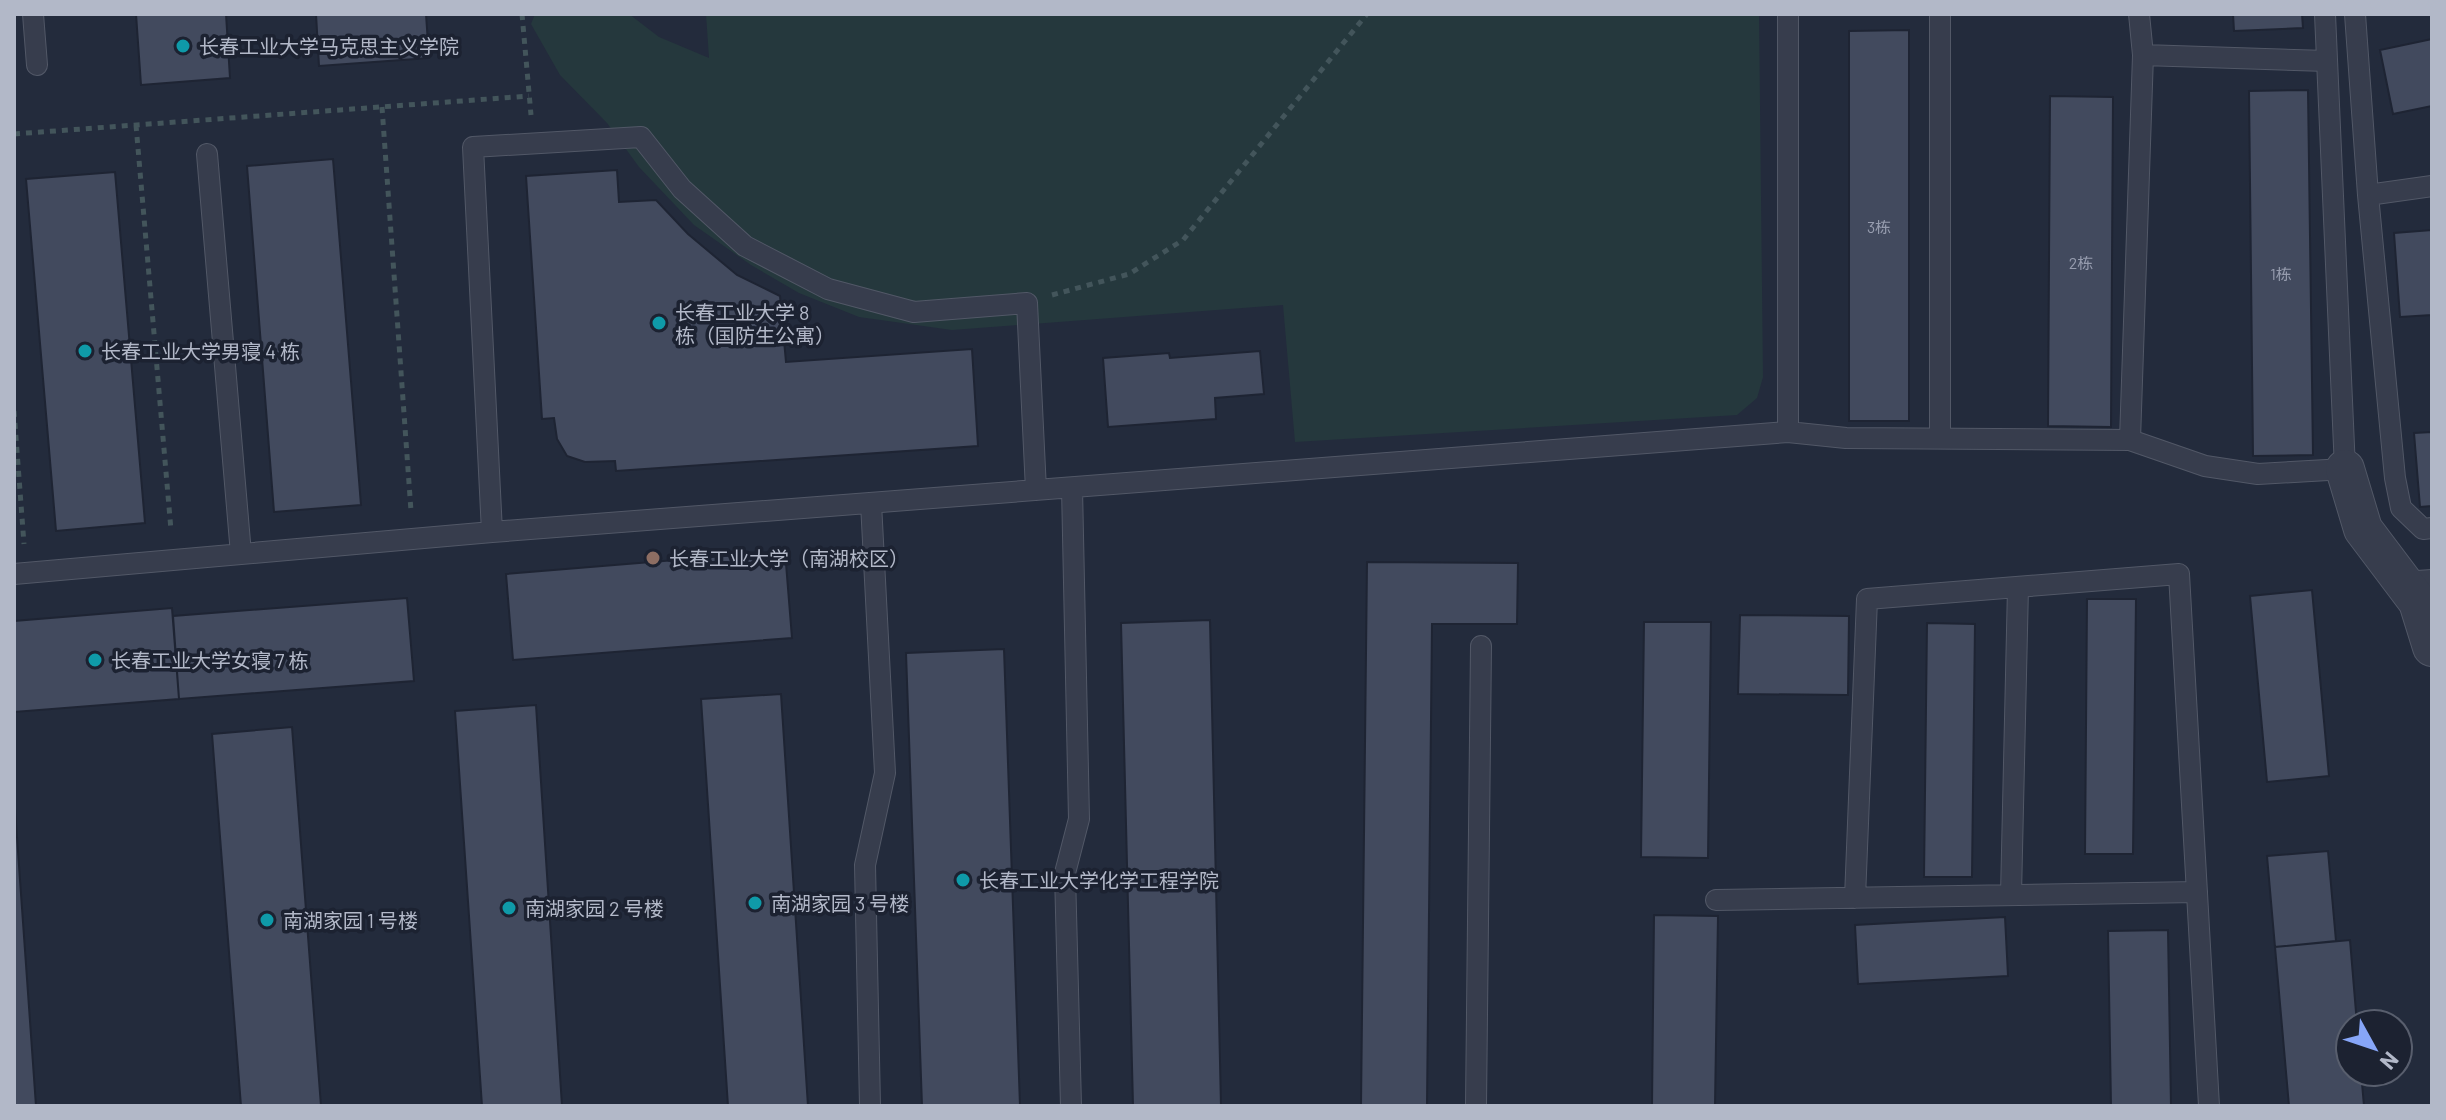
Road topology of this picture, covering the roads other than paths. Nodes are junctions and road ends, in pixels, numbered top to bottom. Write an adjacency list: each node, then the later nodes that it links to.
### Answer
1 (33, 14): 9 (lane)
2 (1788, 14): 13 (lane)
3 (1940, 14): 14 (lane)
4 (2139, 14): 7 (lane)
5 (2325, 14): 8 (lane)
6 (2355, 14): 12 (lane)
7 (2143, 55): 8 (lane); 15 (lane)
8 (2327, 61): 16 (lane)
9 (37, 65)
10 (207, 154): 22 (lane)
11 (2432, 186): 12 (lane)
12 (2368, 195): 20 (lane)
13 (1788, 432): 14 (lane); 17 (lane)
14 (1940, 438): 15 (lane)
15 (2130, 440): 16 (lane)
16 (2345, 469): 24 (street)
17 (1072, 488): 18 (lane); 33 (lane)
18 (1036, 490): 19 (lane); 21 (lane)
19 (871, 503): 21 (lane); 32 (lane)
20 (2432, 528)
21 (492, 532): 22 (lane)
22 (241, 554): 23 (lane)
23 (20, 574)
24 (2417, 581): 27 (street)
25 (2018, 587): 28 (lane); 29 (lane); 30 (lane)
26 (1481, 646): 34 (lane)
27 (2432, 647)
28 (2197, 892): 29 (lane); 35 (lane)
29 (2011, 895): 30 (lane)
30 (1855, 898): 31 (lane)
31 (1716, 900)
32 (870, 1106)
33 (1071, 1106)
34 (1476, 1106)
35 (2209, 1106)

